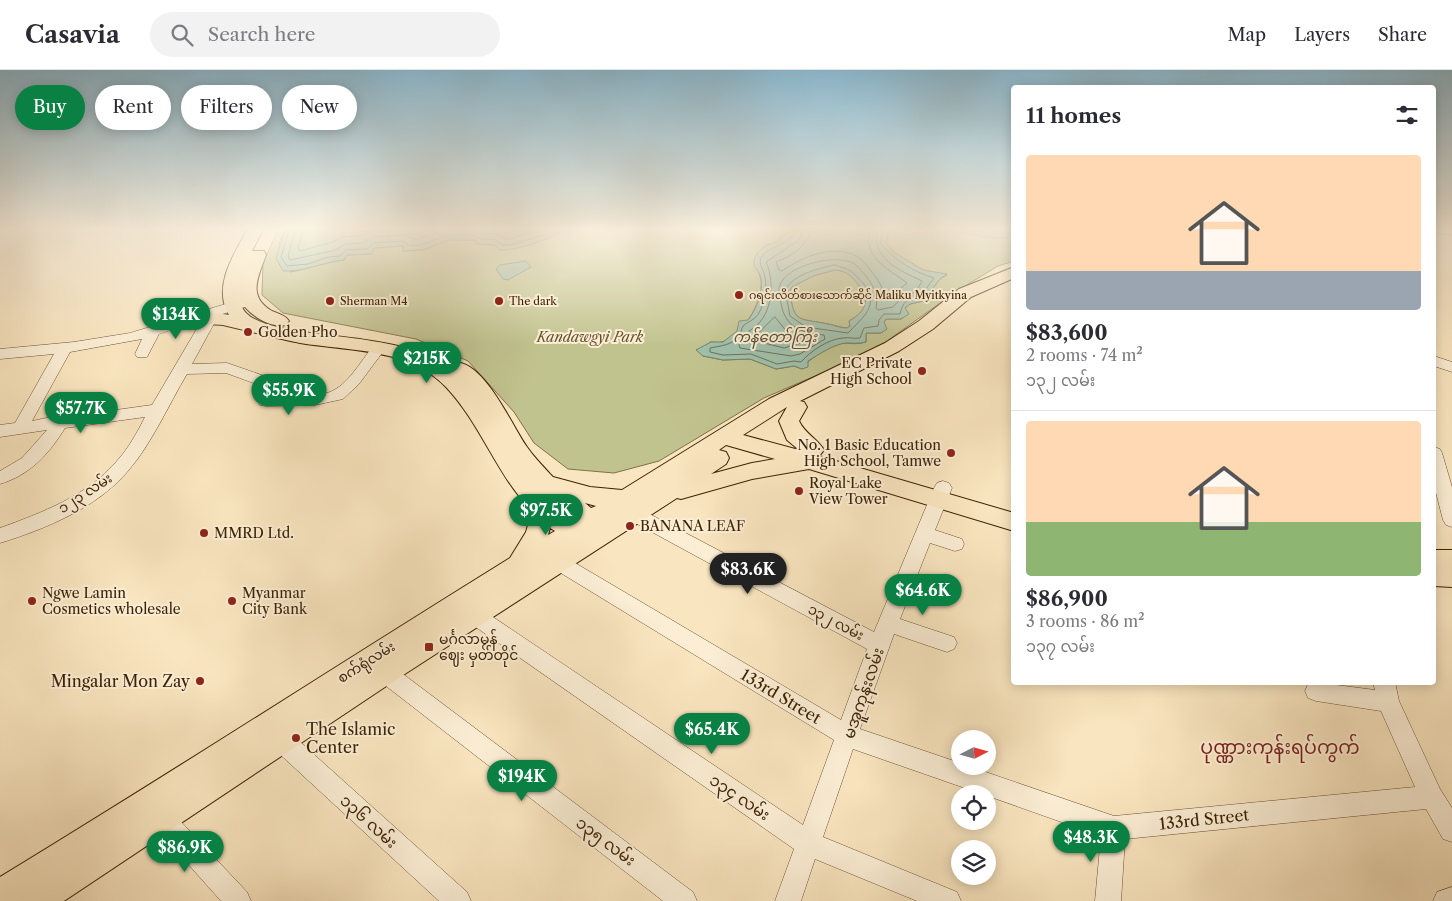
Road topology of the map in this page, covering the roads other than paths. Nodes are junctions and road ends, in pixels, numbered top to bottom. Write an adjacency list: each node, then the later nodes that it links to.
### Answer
1 (239, 267): 5 (main road)
2 (253, 267): 6 (main road)
3 (1011, 273): 23 (main road)
4 (1011, 282): 17 (main road)
5 (232, 283): 6 (main road); 7 (main road)
6 (241, 304): 7 (street); 8 (main road); 21 (main road)
7 (200, 320): 8 (main road); 9 (street); 16 (street, ၁၂၃ လမ်း)
8 (261, 329): 11 (main road)
9 (152, 332): 10 (street); 13 (street)
10 (65, 348): 12 (street); 20 (street)
11 (378, 349): 16 (street); 21 (main road)
12 (0, 354)
13 (142, 354)
14 (1436, 362): 15 (street)
15 (1452, 367)
16 (182, 369): 18 (street, ၁၂၃ လမ်း)
17 (797, 406): 23 (main road); 24 (main road)
18 (158, 410): 19 (street); 37 (street, ၁၂၃ လမ်း)
19 (61, 421): 20 (street); 26 (street)
20 (21, 427): 22 (street)
21 (496, 427): 27 (main road); 32 (main road)
22 (0, 431)
23 (737, 436): 24 (main road); 29 (main road, စက်ရုံလမ်း); 30 (main road, စက်ရုံလမ်း)
24 (812, 456): 28 (main road); 29 (main road)
25 (1436, 460): 33 (street)
26 (0, 478)
27 (542, 480): 30 (main road); 35 (main road)
28 (941, 494): 31 (main road); 34 (main road); 36 (street, မအူကုန်းလမ်း)
29 (664, 496): 30 (main road, စက်ရုံလမ်း)
30 (632, 506): 35 (main road, စက်ရုံလမ်း); 48 (street, ၁၃၂ လမ်း)
31 (1011, 507)
32 (544, 510): 35 (main road); 42 (main road)
33 (1452, 520)
34 (1011, 521)
35 (588, 532): 41 (main road, စက်ရုံလမ်း); 42 (main road, စက်ရုံလမ်း)
36 (924, 534): 38 (street); 46 (street, မအူကုန်းလမ်း)
37 (0, 536)
38 (955, 544)
39 (1436, 560): 40 (main road)
40 (1452, 560)
41 (558, 562): 45 (main road, စက်ရုံလမ်း); 52 (street, 133rd Street)
42 (519, 566): 59 (main road, စက်ရုံလမ်း)
43 (1436, 576): 44 (main road)
44 (1452, 577)
45 (474, 615): 49 (main road, စက်ရုံလမ်း); 58 (street, ၁၃၄ လမ်း)
46 (887, 623): 47 (street); 48 (street, မအူကုန်းလမ်း)
47 (948, 643)
48 (879, 646): 52 (street, မအူကုန်းလမ်း)
49 (384, 672): 53 (main road, စက်ရုံလမ်း); 64 (street, ၁၃၅ လမ်း)
50 (1316, 691): 51 (street)
51 (1386, 692): 54 (street)
52 (848, 736): 56 (street, 133rd Street); 58 (street, မအူကုန်းလမ်း)
53 (281, 740): 55 (main road, စက်ရုံလမ်း); 63 (street, ၁၃၆ လမ်း)
54 (1432, 797): 56 (street, 133rd Street); 57 (street)
55 (162, 818): 61 (main road, စက်ရုံလမ်း); 62 (street)
56 (1114, 828): 67 (street)
57 (1452, 830)
58 (809, 844): 65 (street, မအူကုန်းလမ်း); 66 (street, ၁၃၄ လမ်း)
59 (0, 896)
60 (1452, 900): 68 (street)
61 (35, 901)
62 (238, 901)
63 (458, 901)
64 (684, 901)
65 (788, 901)
66 (948, 901)
67 (1108, 901)
68 (1446, 901)

